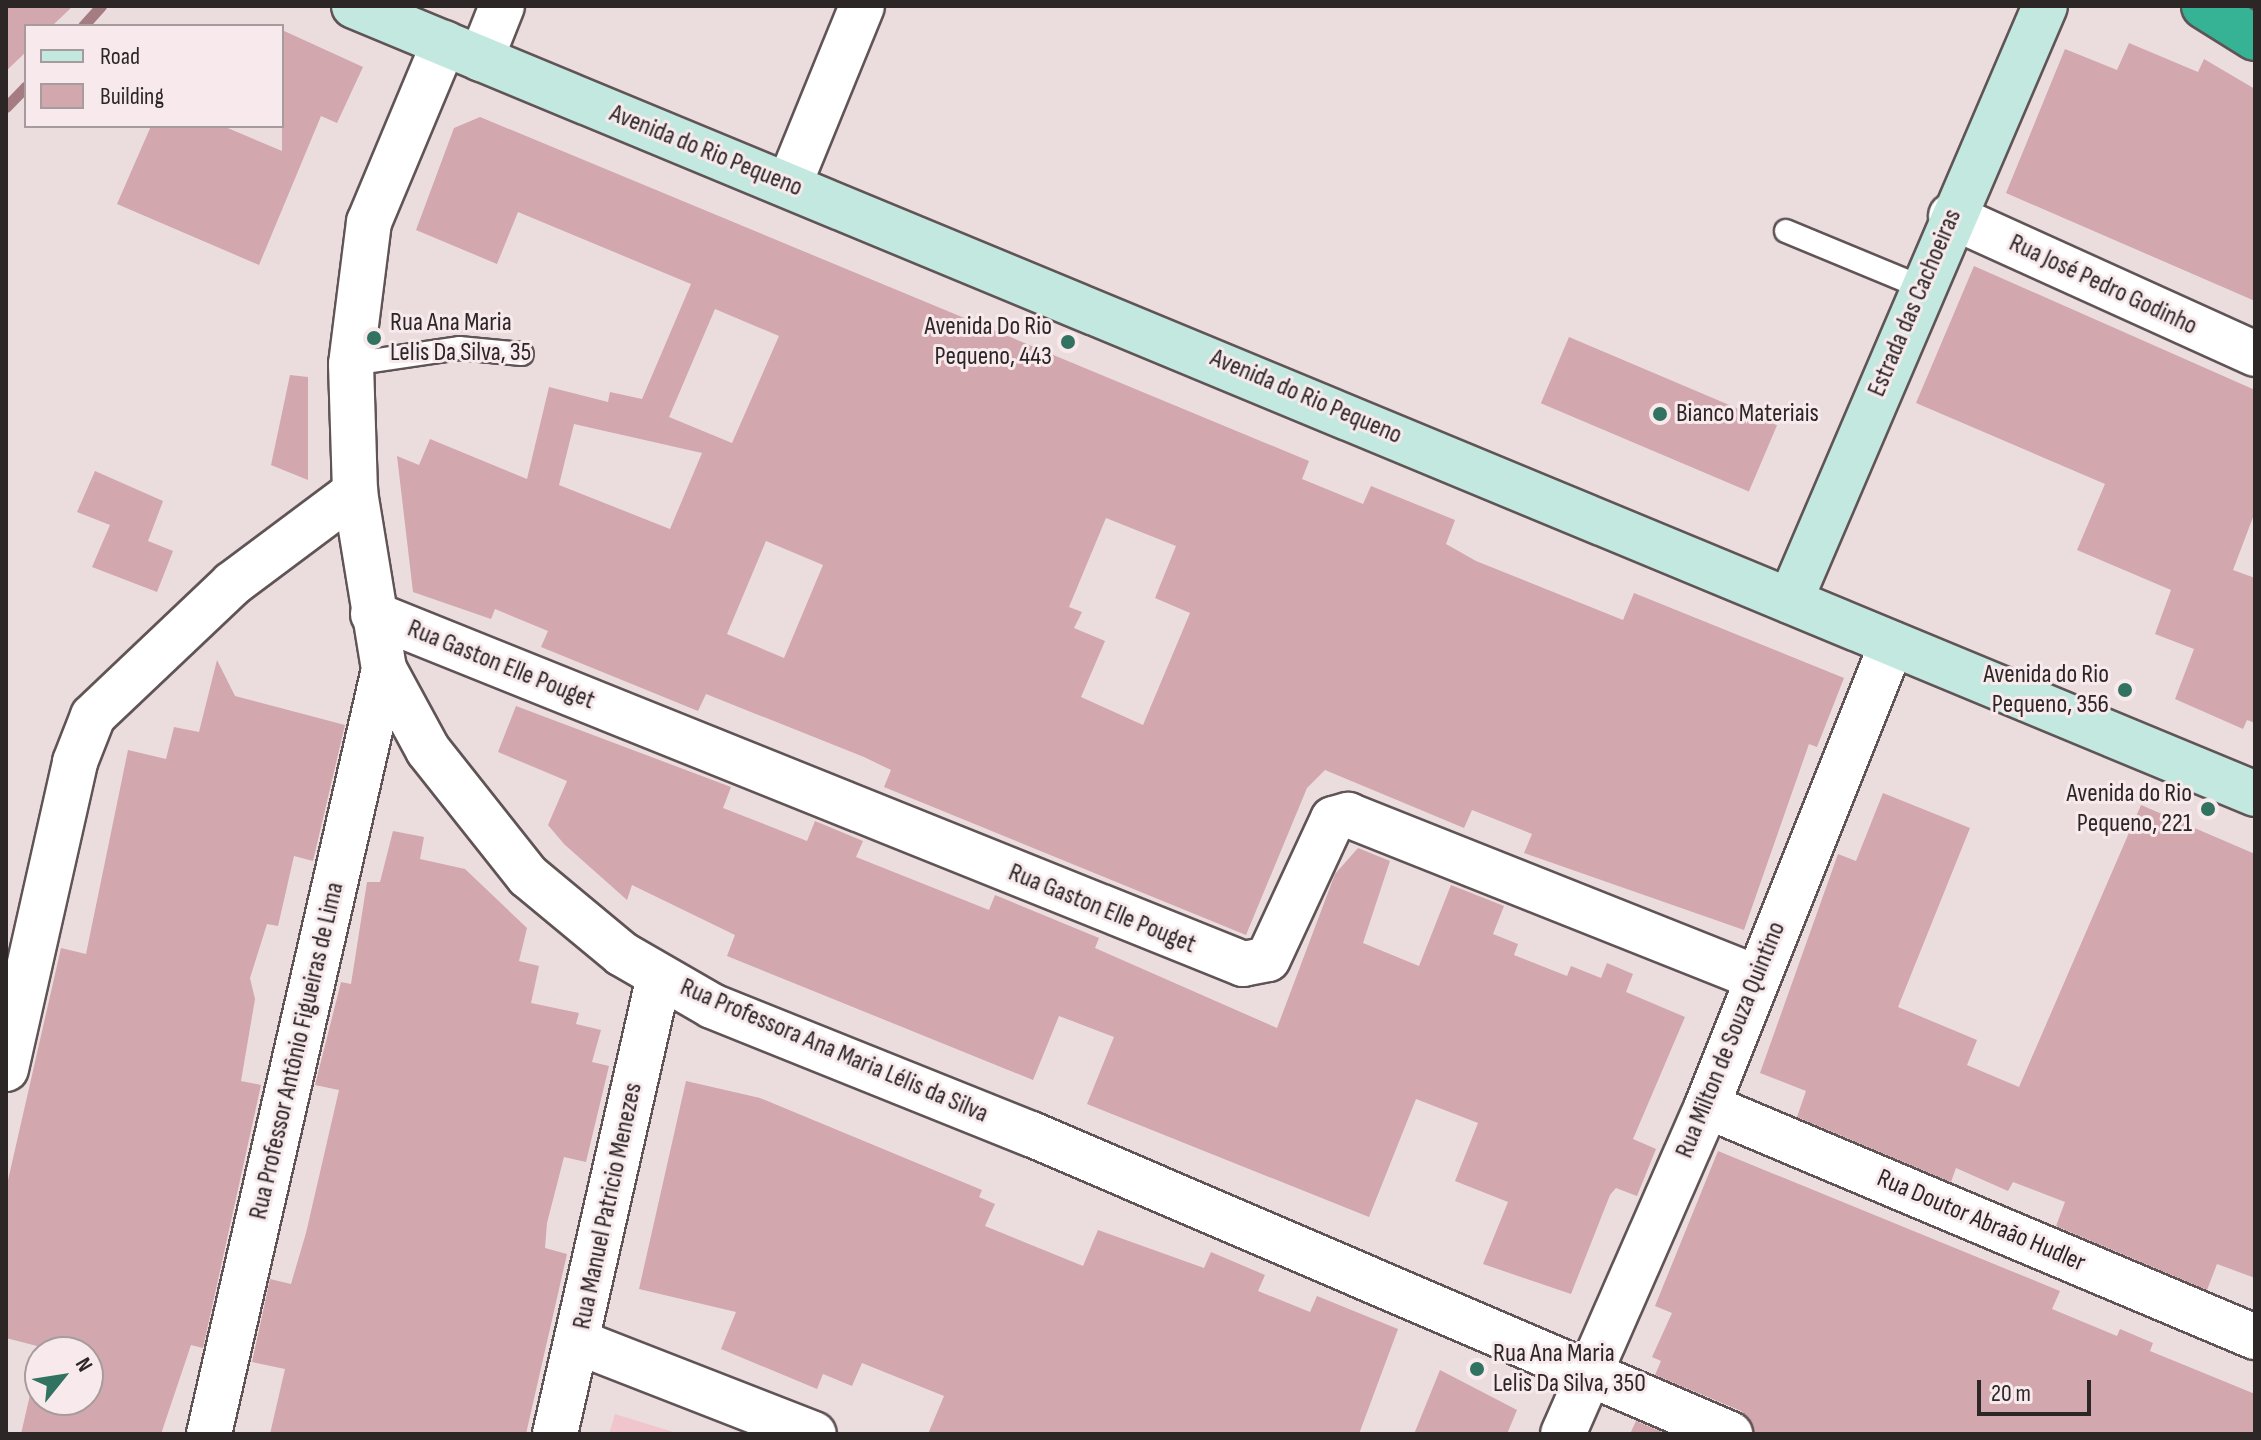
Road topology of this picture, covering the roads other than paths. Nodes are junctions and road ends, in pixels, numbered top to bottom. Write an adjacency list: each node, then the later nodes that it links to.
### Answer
1 (354, 6): 7 (main road, Avenida do Rio Pequeno)
2 (502, 6): 7 (street, Rua Professora Ana Maria Lélis da Silva)
3 (862, 6): 8 (street)
4 (2045, 6): 9 (main road, Estrada das Cachoeiras)
5 (2204, 6): 6 (highway)
6 (2255, 38)
7 (462, 51): 8 (main road, Avenida do Rio Pequeno); 14 (street, Rua Professora Ana Maria Lélis da Silva)
8 (789, 185): 16 (main road, Avenida do Rio Pequeno)
9 (1951, 216): 11 (main road, Estrada das Cachoeiras); 13 (street, Rua José Pedro Godinho)
10 (1786, 231): 11 (lane)
11 (1921, 287): 16 (main road, Estrada das Cachoeiras)
12 (522, 354): 14 (lane)
13 (2255, 354)
14 (351, 364): 15 (street, Rua Professora Ana Maria Lélis da Silva)
15 (355, 492): 17 (street, Rua Professora Ana Maria Lélis da Silva); 23 (street)
16 (1790, 601): 18 (main road, Avenida do Rio Pequeno)
17 (373, 614): 19 (street, Rua Professora Ana Maria Lélis da Silva); 22 (street, Rua Gaston Elle Pouget)
18 (1892, 644): 20 (main road, Avenida do Rio Pequeno); 22 (street, Rua Milton de Souza Quintino)
19 (384, 669): 21 (street, Rua Professora Ana Maria Lélis da Silva); 28 (street, Rua Professor Antônio Figueiras de Lima)
20 (2255, 794)
21 (659, 977): 26 (street, Rua Manuel Patricio Menezes); 27 (street, Rua Professora Ana Maria Lélis da Silva)
22 (1755, 977): 24 (street, Rua Milton de Souza Quintino)
23 (6, 1069)
24 (1707, 1106): 25 (street, Rua Doutor Abraão Hudler); 27 (street, Rua Milton de Souza Quintino)
25 (2255, 1337)
26 (578, 1342): 29 (street, Rua Manuel Patricio Menezes); 30 (street)
27 (1588, 1376): 31 (street, Rua Milton de Souza Quintino); 32 (street, Rua Professora Ana Maria Lélis da Silva)
28 (209, 1434)
29 (555, 1434)
30 (814, 1434)
31 (1563, 1434)
32 (1730, 1434)

